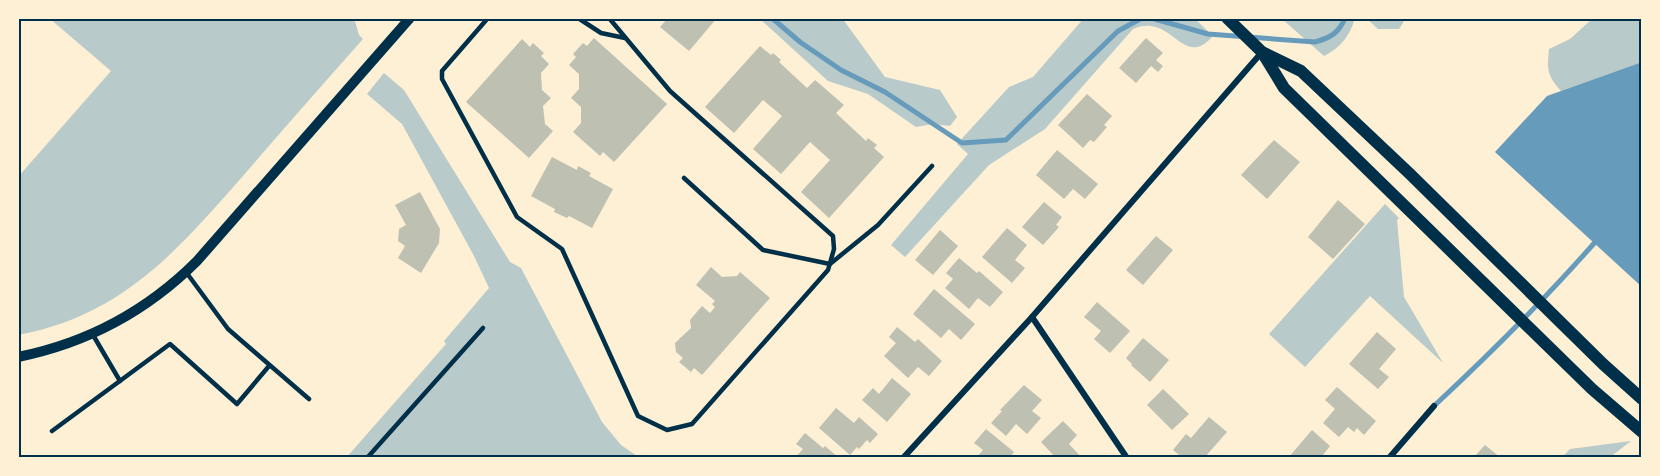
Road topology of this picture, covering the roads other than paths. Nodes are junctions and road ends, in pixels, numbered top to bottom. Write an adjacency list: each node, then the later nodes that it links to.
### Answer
1 (410, 18): 13 (street)
2 (488, 18): 12 (lane)
3 (578, 18): 8 (lane)
4 (609, 18): 7 (lane)
5 (620, 18): 7 (lane)
6 (1227, 18): 9 (main road)
7 (614, 24): 8 (lane)
8 (625, 38): 12 (lane)
9 (1262, 52): 14 (street); 21 (main road); 24 (main road)
10 (932, 166): 12 (lane)
11 (684, 178): 12 (lane)
12 (830, 264)
13 (186, 272): 16 (street); 18 (lane)
14 (1032, 317): 26 (street); 27 (street)
15 (483, 328): 25 (lane)
16 (93, 334): 17 (street); 19 (lane)
17 (18, 357)
18 (269, 366): 19 (lane); 20 (lane)
19 (120, 381): 23 (lane)
20 (309, 399)
21 (1642, 399)
22 (1434, 406): 28 (street)
23 (52, 431)
24 (1642, 432)
25 (368, 458)
26 (903, 458)
27 (1127, 458)
28 (1389, 458)

